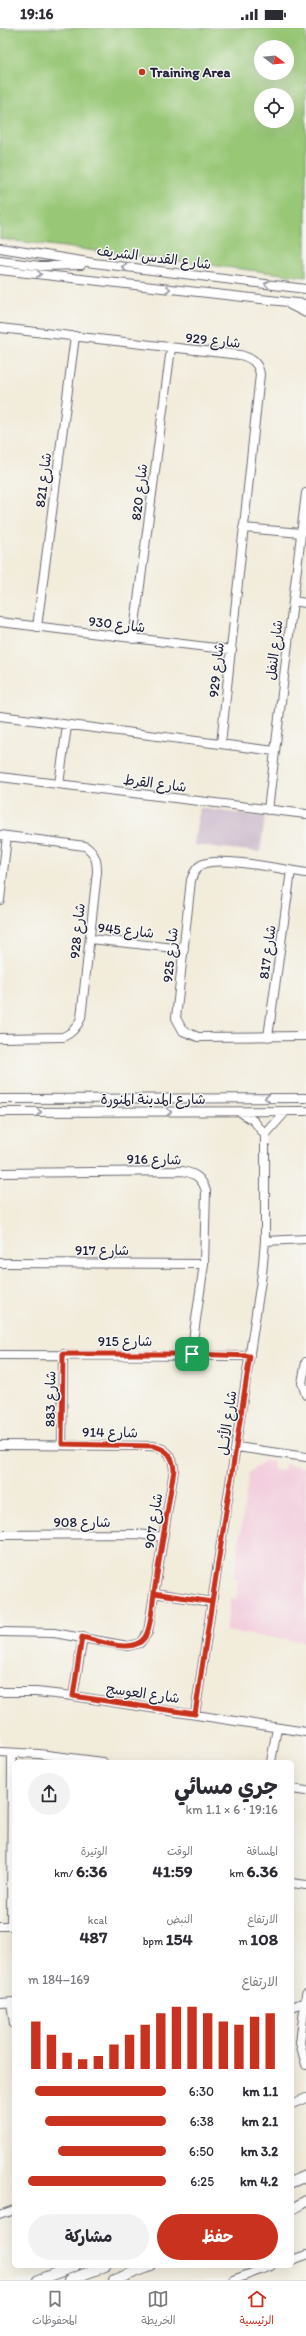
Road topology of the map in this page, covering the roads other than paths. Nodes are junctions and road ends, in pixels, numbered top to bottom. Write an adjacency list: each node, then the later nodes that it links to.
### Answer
1 (0, 248): 3 (street, شارع القدس الشريف)
2 (0, 261): 3 (street)
3 (94, 264): 5 (street, شارع القدس الشريف, one-way to 3)
4 (0, 270): 6 (street, شارع القدس الشريف, one-way to 6)
5 (306, 289)
6 (284, 302): 7 (street, شارع القدس الشريف); 8 (street)
7 (306, 304)
8 (306, 313)
9 (0, 328): 10 (street, شارع 929)
10 (75, 336): 11 (street, شارع 929); 18 (street, شارع 821)
11 (171, 348): 13 (street, شارع 929); 19 (street, شارع 820)
12 (306, 493): 14 (street, شارع النفل)
13 (243, 528): 14 (street); 20 (street, شارع 929)
14 (301, 533): 15 (street, شارع النفل)
15 (293, 601): 16 (street); 24 (street, شارع النفل)
16 (306, 603)
17 (0, 622): 18 (street, شارع 930)
18 (37, 627): 19 (street, شارع 930)
19 (133, 639): 20 (street, شارع 930)
20 (232, 650): 23 (street, شارع 929)
21 (0, 716): 22 (street)
22 (66, 726): 23 (street); 26 (street)
23 (222, 744): 24 (street)
24 (276, 751): 27 (street, شارع النفل)
25 (0, 777): 26 (street, شارع القرط)
26 (59, 784): 27 (street, شارع القرط)
27 (268, 810): 28 (street, شارع القرط)
28 (306, 814)
29 (4, 836): 32 (street); 33 (street, شارع 928)
30 (291, 871): 31 (street, شارع 925); 34 (street, شارع 925); 36 (street, شارع 817)
31 (306, 873)
32 (0, 900)
33 (90, 939): 34 (street, شارع 945); 37 (street, شارع 928)
34 (184, 949): 36 (street, شارع 925)
35 (306, 1036): 36 (street, شارع 925)
36 (268, 1037)
37 (0, 1038)
38 (306, 1098): 39 (street, شارع المدينة المنورة, one-way to 39)
39 (0, 1099)
40 (286, 1111): 41 (street, شارع المدينة المنورة); 43 (street, شارع المدينة المنورة); 44 (street)
41 (306, 1111)
42 (0, 1112): 43 (street, شارع المدينة المنورة, one-way to 43)
43 (240, 1112): 44 (street)
44 (264, 1135): 47 (street, شارع الأثــل)
45 (0, 1172): 49 (street, شارع 916)
46 (306, 1239): 47 (street)
47 (265, 1241): 53 (street, شارع الأثــل)
48 (0, 1263): 49 (street, شارع 917)
49 (204, 1264): 51 (street, شارع 916)
50 (63, 1354): 51 (street, شارع 915); 52 (street, شارع 915); 56 (street, شارع 883)
51 (192, 1354): 53 (street, شارع 915)
52 (0, 1355)
53 (250, 1356): 58 (street, شارع الأثــل)
54 (306, 1362): 55 (street)
55 (306, 1395)
56 (62, 1444): 57 (street, شارع 914); 59 (street, شارع 914)
57 (0, 1445)
58 (236, 1447): 60 (street); 64 (street, شارع الأثــل)
59 (169, 1453): 62 (street, شارع 907)
60 (306, 1457)
61 (0, 1536): 62 (street, شارع 908)
62 (163, 1537): 63 (street, شارع 907)
63 (154, 1593): 64 (street); 66 (street, شارع 907)
64 (212, 1602): 69 (street, شارع الأثــل)
65 (0, 1632): 66 (street, شارع 907)
66 (82, 1637): 68 (street)
67 (0, 1692): 68 (street, شارع العوسج)
68 (73, 1696): 69 (street, شارع العوسج)
69 (195, 1714): 70 (street, شارع العوسج)
70 (277, 1728): 71 (street, شارع العوسج); 76 (street)
71 (306, 1732)
72 (0, 1752): 73 (street)
73 (12, 1753): 74 (street); 75 (street)
74 (12, 1760)
75 (83, 1760)
76 (271, 1760)
77 (294, 1789): 78 (street)
78 (306, 1791)
79 (294, 1883): 80 (street)
80 (306, 1886)
81 (0, 1926): 82 (street)
82 (12, 1926)
83 (306, 1998): 86 (street); 87 (street)
84 (12, 2002): 85 (street)
85 (0, 2003)
86 (294, 2006)
87 (306, 2065)
88 (306, 2098): 89 (street)
89 (294, 2103)
90 (306, 2176): 91 (main road)
91 (294, 2181)
92 (306, 2201): 94 (main road)
93 (306, 2207): 96 (main road)
94 (294, 2208)
95 (12, 2211): 97 (street)
96 (294, 2211)
97 (0, 2215)
98 (306, 2255): 99 (street)
99 (294, 2259)
100 (70, 2268): 104 (main road)
101 (100, 2268): 105 (main road)
102 (146, 2268): 106 (main road)
103 (266, 2268): 107 (street)
104 (38, 2280)
105 (69, 2280)
106 (114, 2280)
107 (233, 2280)

